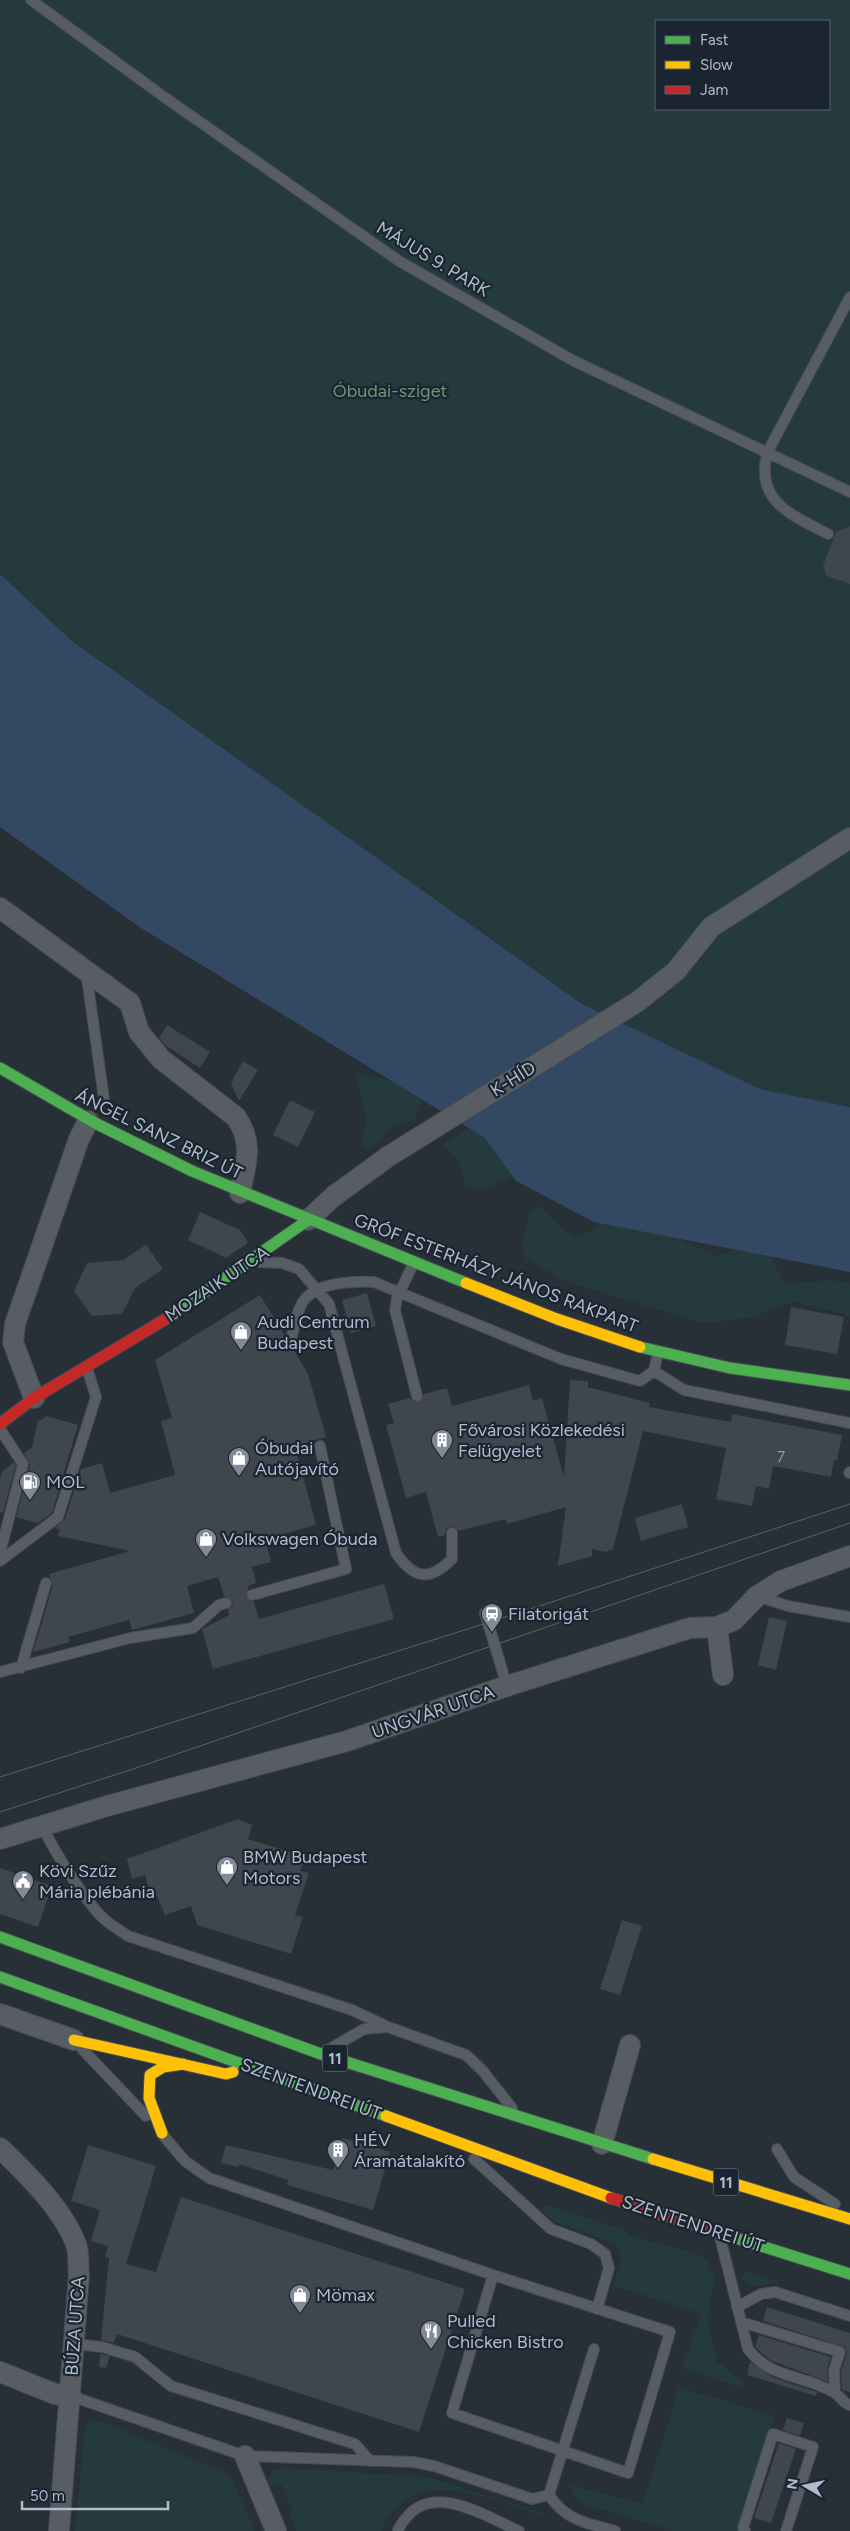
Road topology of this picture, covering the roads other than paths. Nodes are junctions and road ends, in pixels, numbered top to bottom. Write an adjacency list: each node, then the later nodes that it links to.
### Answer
1 (31, 0): 3 (lane, MÁJUS 9. PARK)
2 (850, 297): 3 (lane)
3 (767, 453): 4 (lane, MÁJUS 9. PARK); 5 (lane)
4 (850, 492)
5 (828, 534)
6 (850, 838): 12 (street, K-HÍD)
7 (0, 908): 8 (street)
8 (85, 970): 10 (lane); 13 (street)
9 (0, 1068): 11 (main road, ÁNGEL SANZ BRIZ ÚT)
10 (104, 1099)
11 (88, 1121): 13 (main road, ÁNGEL SANZ BRIZ ÚT); 25 (street)
12 (390, 1156): 14 (street, MOZAIK UTCA)
13 (240, 1193): 14 (main road, ÁNGEL SANZ BRIZ ÚT)
14 (308, 1220): 15 (main road, MOZAIK UTCA); 16 (main road, GRÓF ESTERHÁZY JÁNOS RAKPART)
15 (251, 1261): 17 (lane); 21 (main road, MOZAIK UTCA)
16 (414, 1261): 18 (lane); 20 (main road, GRÓF ESTERHÁZY JÁNOS RAKPART)
17 (318, 1289): 18 (lane); 19 (lane); 30 (lane)
18 (400, 1292): 22 (lane); 24 (lane)
19 (291, 1340)
20 (658, 1351): 22 (lane); 23 (main road, GRÓF ESTERHÁZY JÁNOS RAKPART)
21 (87, 1366): 25 (main road, MOZAIK UTCA); 33 (lane)
22 (654, 1370): 26 (lane)
23 (850, 1385)
24 (417, 1396)
25 (34, 1398): 27 (main road, MOZAIK UTCA)
26 (850, 1423)
27 (0, 1424)
28 (0, 1429): 31 (lane)
29 (320, 1446): 35 (lane)
30 (452, 1533)
31 (0, 1553)
32 (850, 1556): 36 (street)
33 (0, 1561)
34 (46, 1583): 41 (lane)
35 (252, 1596)
36 (757, 1596): 39 (lane); 40 (street)
37 (226, 1603): 41 (lane)
38 (485, 1613): 44 (lane)
39 (850, 1617)
40 (717, 1628): 43 (street); 44 (street, UNGVÁR UTCA)
41 (20, 1668): 42 (lane)
42 (0, 1672)
43 (723, 1675)
44 (507, 1686): 45 (street, UNGVÁR UTCA)
45 (43, 1827): 46 (street, UNGVÁR UTCA); 50 (lane)
46 (0, 1839)
47 (0, 1937): 53 (main road, SZENTENDREI ÚT / 11)
48 (2, 1978): 55 (main road, SZENTENDREI ÚT / 11)
49 (0, 2014): 51 (street)
50 (388, 2027): 53 (lane); 56 (lane)
51 (74, 2040): 54 (main road); 57 (lane)
52 (630, 2045): 59 (street)
53 (322, 2054): 56 (main road, SZENTENDREI ÚT / 11)
54 (183, 2064): 55 (main road); 57 (main road)
55 (255, 2068): 58 (main road, SZENTENDREI ÚT / 11)
56 (517, 2115): 59 (main road, SZENTENDREI ÚT / 11)
57 (162, 2133): 66 (lane)
58 (459, 2144): 64 (main road, SZENTENDREI ÚT / 11); 68 (lane)
59 (602, 2144): 63 (main road, SZENTENDREI ÚT / 11)
60 (0, 2148): 73 (street, BÚZA UTCA)
61 (777, 2149): 62 (lane)
62 (850, 2214)
63 (850, 2219)
64 (719, 2234): 65 (main road, SZENTENDREI ÚT / 11); 67 (lane)
65 (850, 2274)
66 (493, 2275): 68 (lane); 79 (lane)
67 (737, 2307): 69 (lane); 71 (lane)
68 (598, 2309): 79 (lane)
69 (832, 2310): 70 (lane); 72 (lane)
70 (850, 2316)
71 (741, 2322): 76 (lane); 76 (lane)
72 (850, 2325)
73 (74, 2344): 77 (street, BÚZA UTCA); 81 (lane)
74 (594, 2349): 79 (lane)
75 (0, 2372): 77 (street)
76 (835, 2393): 78 (lane)
77 (71, 2396): 80 (lane); 83 (street, BÚZA UTCA)
78 (850, 2405)
79 (562, 2452): 82 (lane)
80 (245, 2456): 81 (lane); 84 (street)
81 (370, 2461): 82 (lane)
82 (549, 2494): 87 (lane)
83 (59, 2531)
84 (276, 2531)
85 (398, 2531): 86 (lane)
86 (519, 2531)
87 (615, 2531)
88 (745, 2531): 89 (lane)
89 (786, 2531)

